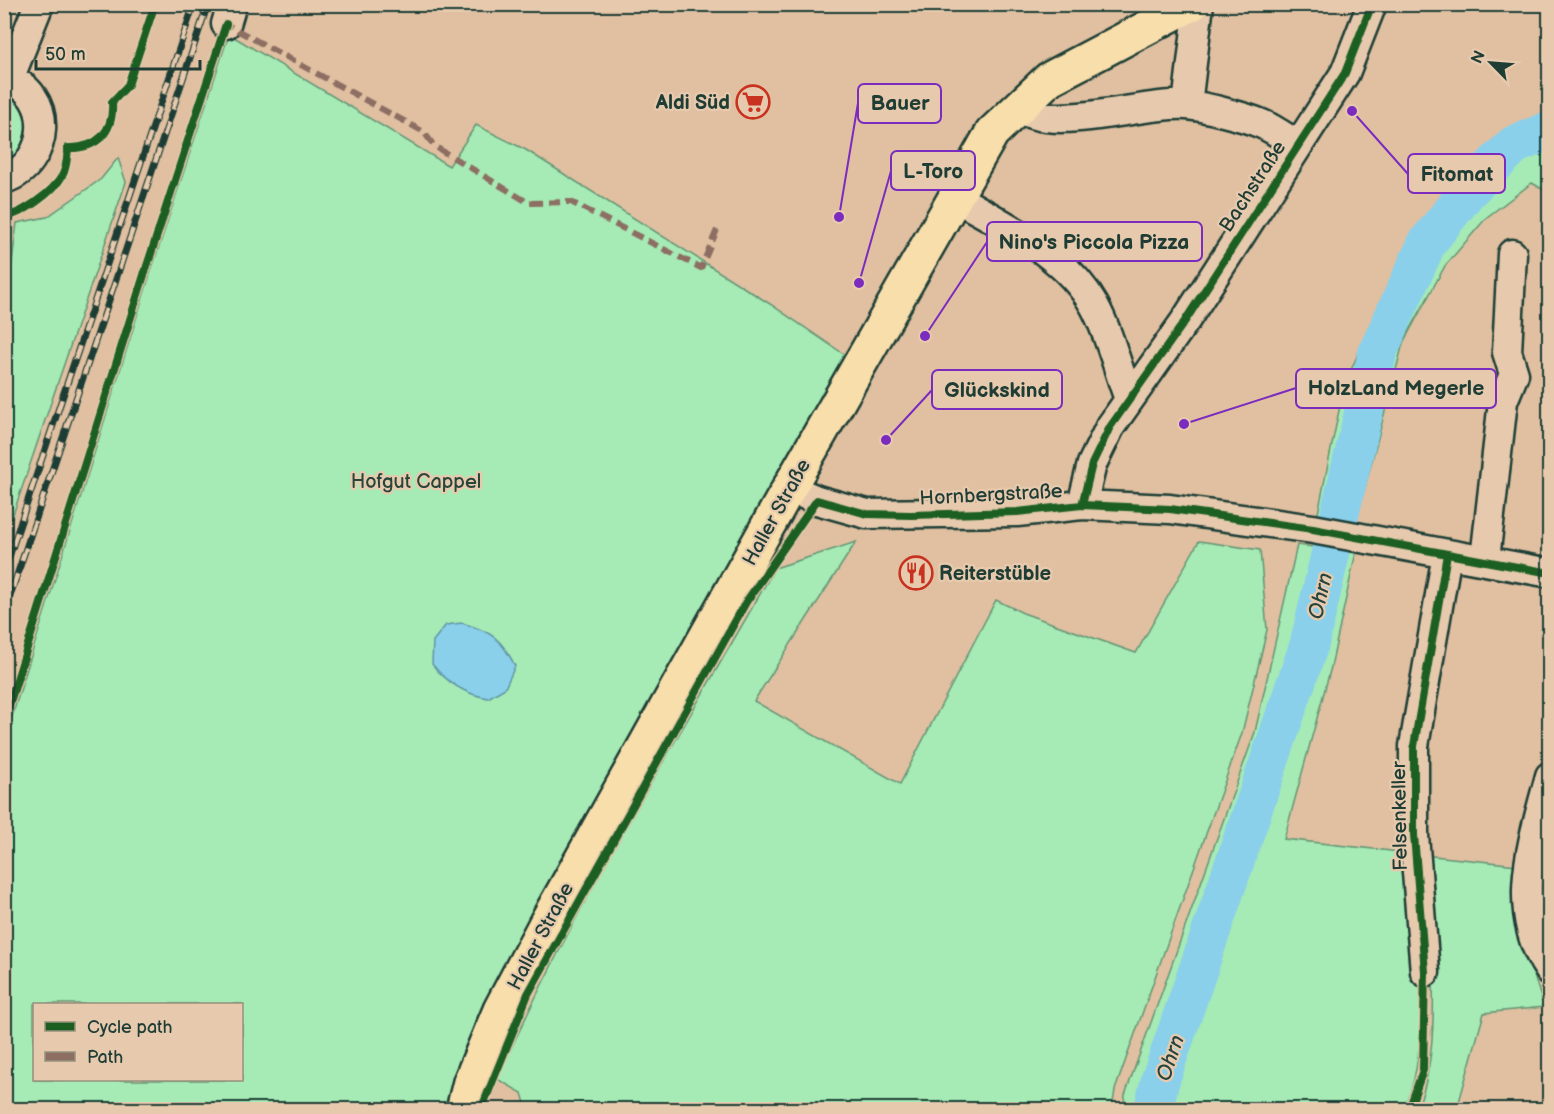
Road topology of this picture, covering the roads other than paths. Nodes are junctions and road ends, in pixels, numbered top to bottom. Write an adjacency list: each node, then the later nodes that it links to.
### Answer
1 (39, 4): 5 (street)
2 (1192, 4): 7 (main road, Haller Straße)
3 (1199, 4): 6 (street)
4 (1372, 4): 8 (street, Bachstraße)
5 (7, 79): 9 (street)
6 (1186, 105): 7 (street); 8 (street)
7 (1019, 107): 10 (main road, Haller Straße)
8 (1297, 145): 12 (street, Bachstraße)
9 (4, 179)
10 (955, 197): 12 (street); 13 (main road, Haller Straße)
11 (1512, 254): 16 (street)
12 (1129, 399): 14 (street, Bachstraße)
13 (789, 488): 14 (street, Hornbergstraße); 21 (main road, Haller Straße)
14 (1082, 505): 15 (street, Hornbergstraße)
15 (1447, 554): 16 (street); 20 (street, Felsenkeller)
16 (1485, 559): 17 (street)
17 (1550, 573)
18 (1550, 776): 19 (street)
19 (1550, 971)
20 (1425, 972)
21 (463, 1110)

